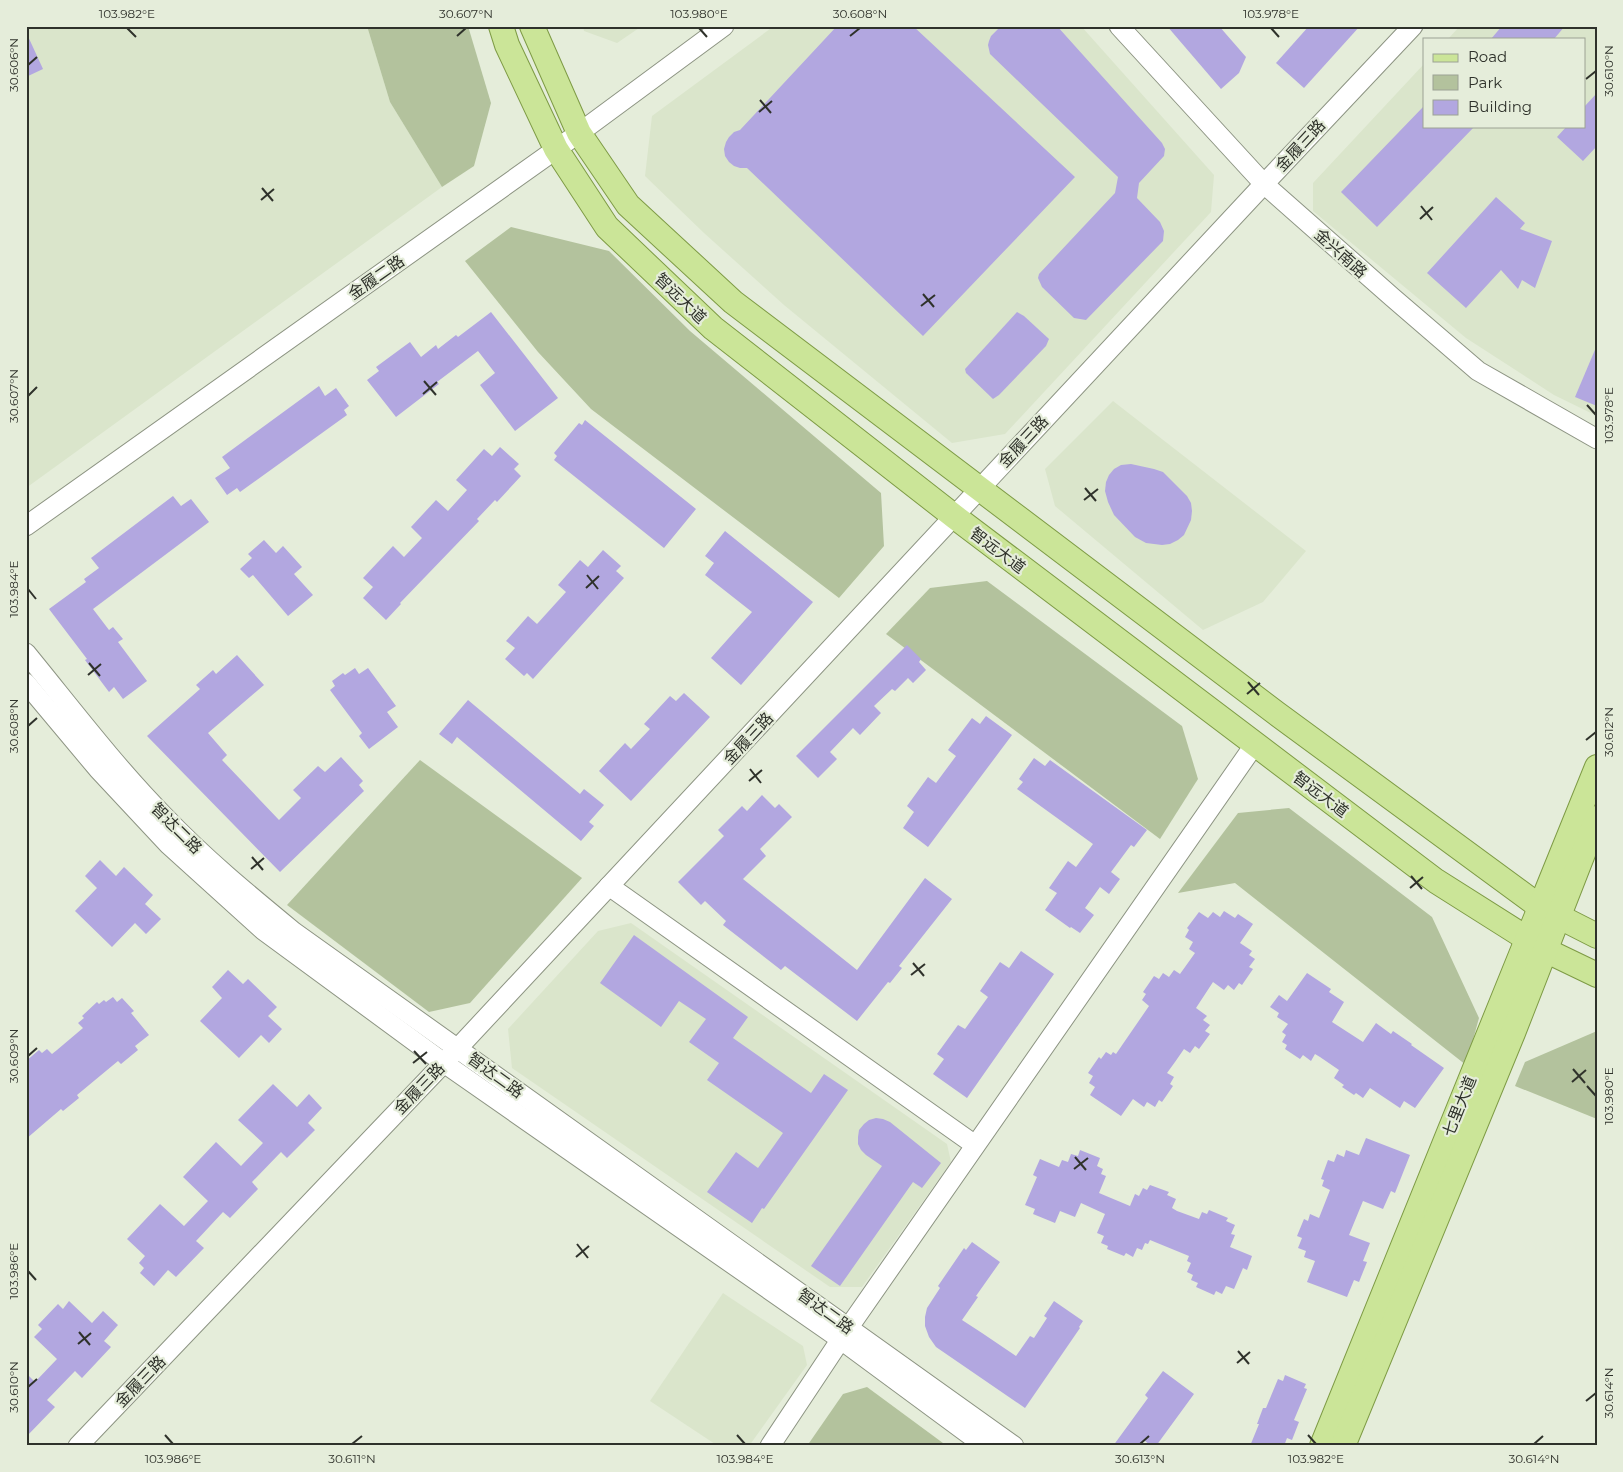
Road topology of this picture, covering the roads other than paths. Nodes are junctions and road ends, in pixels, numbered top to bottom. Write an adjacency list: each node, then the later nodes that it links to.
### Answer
1 (501, 26): 7 (main road, 智远大道)
2 (532, 26): 6 (main road, 智远大道)
3 (724, 26): 6 (street, 金履二路)
4 (1119, 26): 8 (street, 金兴南路)
5 (1413, 26): 8 (street, 金履三路)
6 (580, 133): 7 (street, 金履二路); 10 (main road, 智远大道)
7 (556, 149): 11 (main road, 智远大道); 12 (street, 金履二路)
8 (1264, 184): 9 (street, 金兴南路); 10 (street, 金履三路)
9 (1597, 439)
10 (979, 488): 11 (street, 金履三路); 19 (main road, 智远大道)
11 (955, 517): 15 (main road, 智远大道); 18 (street, 金履三路)
12 (26, 526)
13 (26, 652): 23 (street, 智达二路)
14 (26, 683): 24 (street, 智达二路)
15 (1255, 744): 21 (main road, 智远大道); 25 (street)
16 (1597, 767): 19 (main road, 七里大道)
17 (1597, 818): 19 (main road, 七里大道)
18 (609, 886): 23 (street, 金履三路); 25 (street)
19 (1549, 912): 20 (main road, 智远大道); 21 (main road, 七里大道)
20 (1597, 936)
21 (1536, 945): 22 (main road, 智远大道); 31 (main road, 七里大道); 32 (main road, 七里大道)
22 (1597, 975)
23 (458, 1048): 24 (street, 金履三路); 26 (street, 智达二路)
24 (444, 1063): 26 (street, 智达二路); 27 (street, 金履三路)
25 (975, 1146): 26 (street)
26 (844, 1333): 28 (street); 29 (street, 智达二路); 30 (street, 智达二路)
27 (78, 1446)
28 (770, 1446)
29 (985, 1446)
30 (1014, 1446)
31 (1322, 1446)
32 (1343, 1446)

